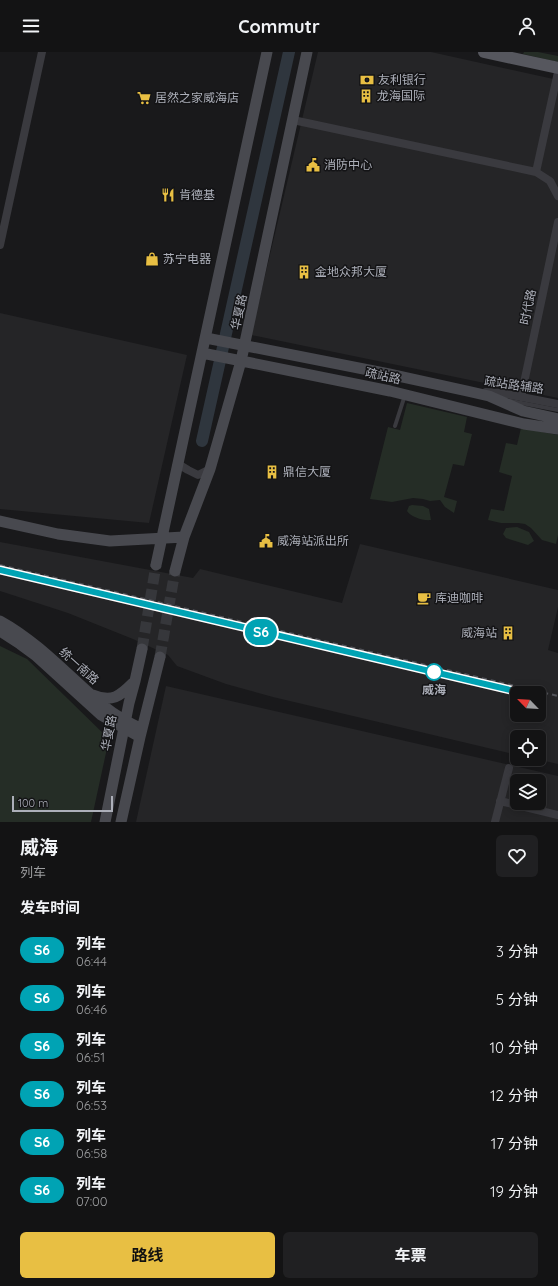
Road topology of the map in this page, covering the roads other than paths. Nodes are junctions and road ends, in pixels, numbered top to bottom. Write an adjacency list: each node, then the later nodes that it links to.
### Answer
1 (42, 52): 11 (street)
2 (267, 52): 12 (main road)
3 (307, 52): 7 (main road, 华夏路)
4 (484, 52): 5 (main road)
5 (558, 68)
6 (558, 72): 8 (street)
7 (292, 120): 8 (street); 13 (main road, 华夏路)
8 (536, 172): 9 (street)
9 (558, 196)
10 (558, 222): 19 (street, 时代路)
11 (0, 245)
12 (208, 338): 13 (main road, 疏站路); 14 (main road)
13 (242, 344): 15 (main road, 华夏路); 16 (main road, 疏站路)
14 (205, 354): 15 (main road, 疏站路); 25 (main road)
15 (238, 360): 17 (main road, 疏站路); 26 (main road, 华夏路)
16 (467, 391): 18 (main road, 疏站路); 19 (street, 疏站路辅路)
17 (405, 394): 23 (lane); 24 (main road, 疏站路)
18 (489, 396): 21 (lane); 22 (main road, 疏站路)
19 (521, 397): 20 (street, 疏站路辅路)
20 (558, 404)
21 (558, 410)
22 (558, 419)
23 (395, 426)
24 (558, 429)
25 (178, 464): 26 (street); 29 (main road)
26 (210, 469): 28 (main road, 华夏路)
27 (0, 521): 29 (main road)
28 (184, 537): 29 (main road); 31 (main road, 华夏路)
29 (163, 539): 30 (main road)
30 (156, 565)
31 (175, 571)
32 (0, 621): 37 (main road, 统一南路)
33 (0, 631): 38 (main road, 统一南路)
34 (142, 649): 36 (main road, 华夏路)
35 (160, 657): 40 (main road)
36 (135, 681): 37 (main road); 39 (main road, 华夏路)
37 (89, 693): 39 (main road, 统一南路)
38 (101, 715): 39 (main road, 统一南路); 41 (main road)
39 (124, 725): 40 (main road, 统一南路); 41 (main road, 华夏路)
40 (141, 733): 46 (main road)
41 (120, 748): 45 (main road, 华夏路)
42 (509, 768): 43 (street)
43 (500, 801): 44 (street); 47 (street)
44 (558, 815)
45 (105, 822)
46 (120, 822)
47 (495, 822)

